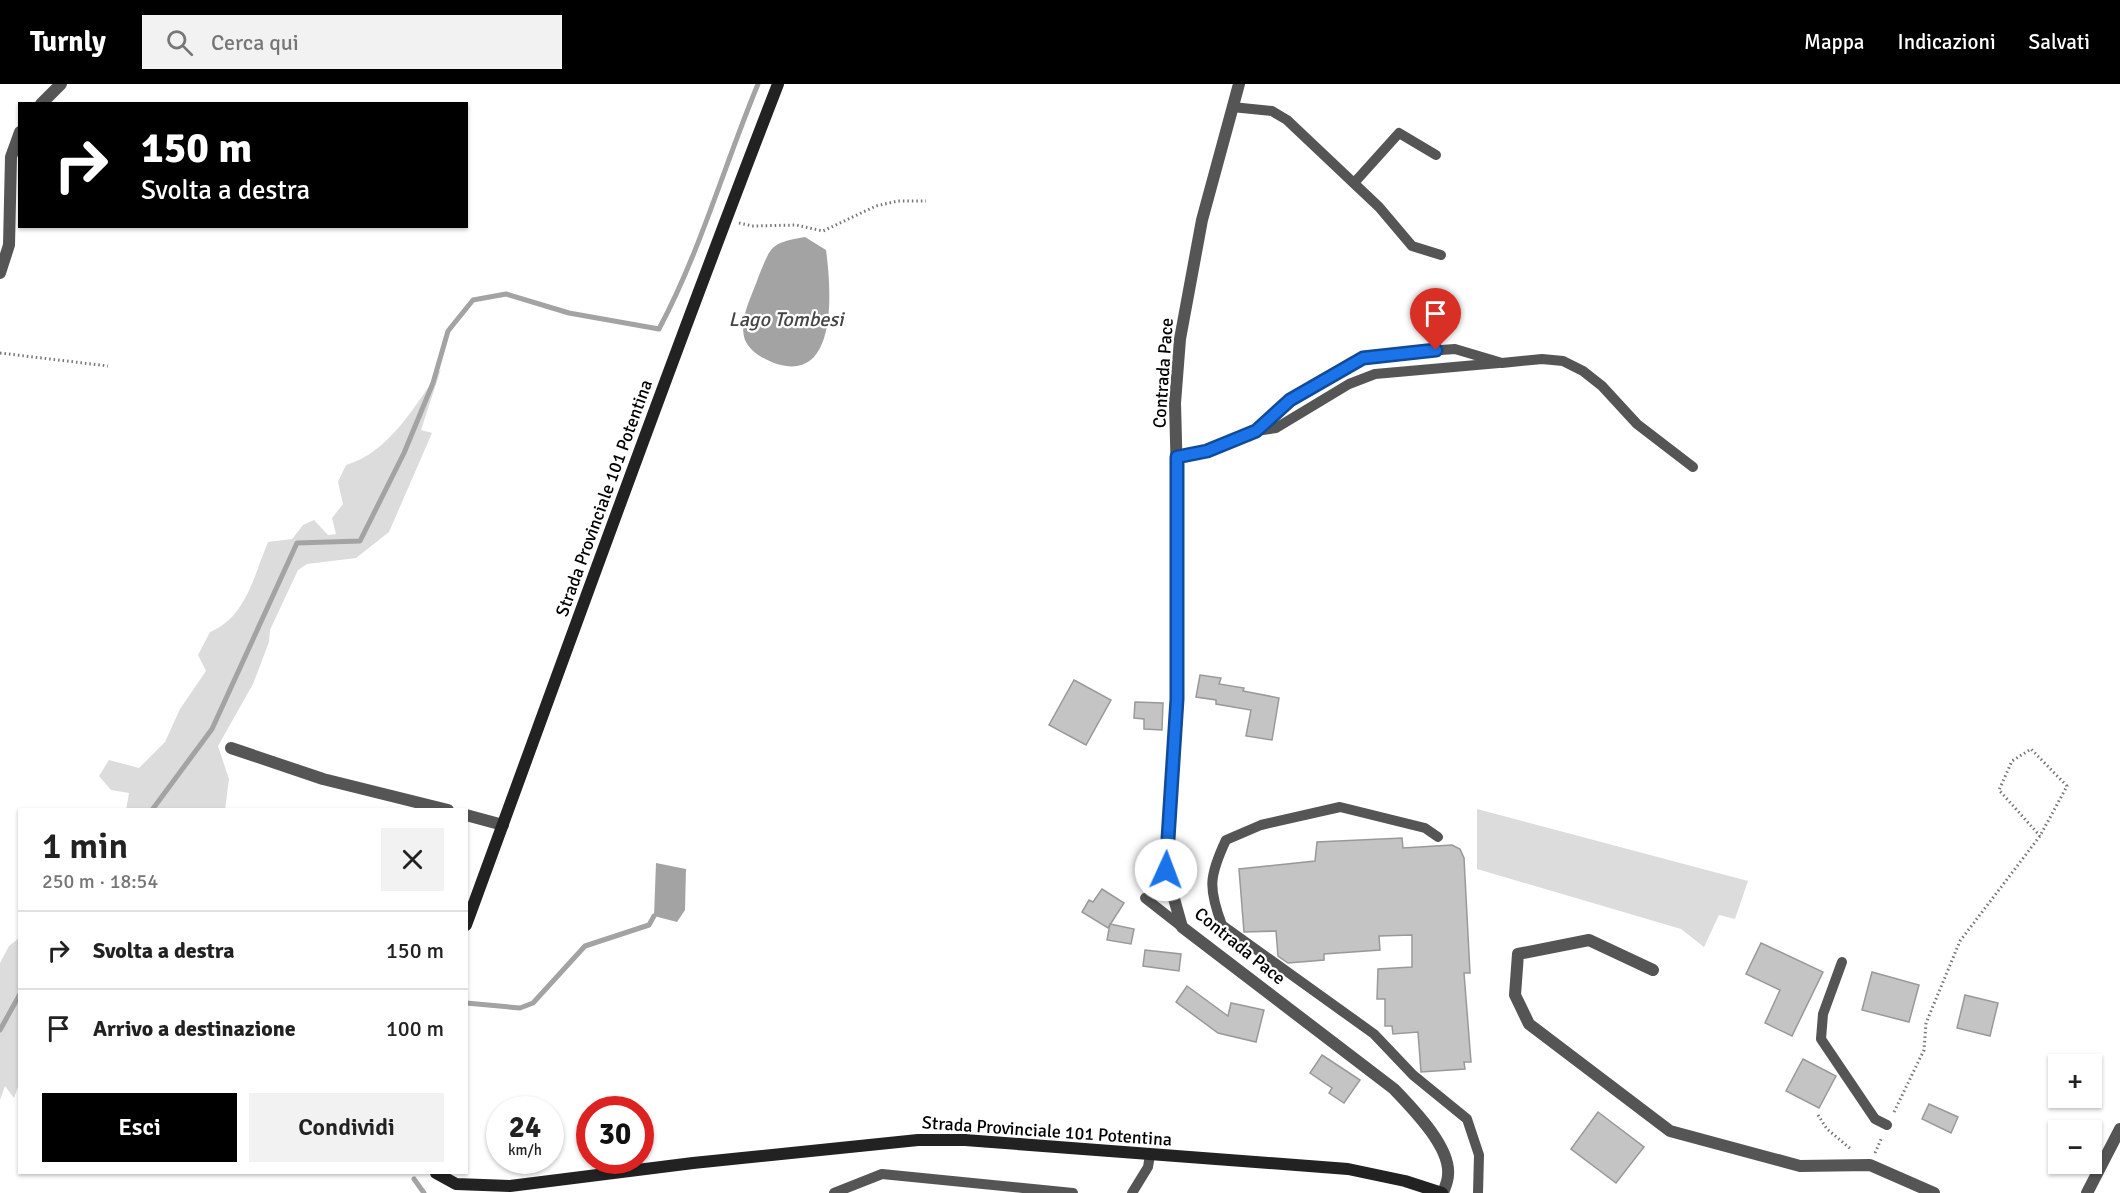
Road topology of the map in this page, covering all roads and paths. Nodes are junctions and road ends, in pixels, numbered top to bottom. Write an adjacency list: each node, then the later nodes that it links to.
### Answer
1 (61, 84): 4 (street)
2 (778, 84): 10 (main road, Strada Provinciale 101 Potentina)
3 (1239, 84): 5 (street, Contrada Pace)
4 (42, 102)
5 (1232, 107): 8 (lane); 17 (street, Contrada Pace)
6 (18, 138): 12 (street)
7 (1436, 155): 8 (lane)
8 (1354, 183): 11 (lane)
9 (926, 201): 10 (path)
10 (727, 218): 22 (main road, Strada Provinciale 101 Potentina)
11 (1442, 255)
12 (0, 273)
13 (0, 353): 15 (path)
14 (1503, 363): 16 (lane); 16 (lane); 18 (lane)
15 (108, 366)
16 (1256, 431): 17 (lane)
17 (1177, 457): 27 (street, Contrada Pace)
18 (1693, 467)
19 (231, 748): 20 (street)
20 (440, 808)
21 (468, 816): 22 (street)
22 (503, 825): 26 (main road, Strada Provinciale 101 Potentina)
23 (2040, 836): 23 (path); 31 (path)
24 (1438, 837): 40 (lane)
25 (1145, 898): 27 (lane)
26 (468, 920)
27 (1182, 927): 39 (street, Contrada Pace)
28 (1842, 962): 31 (lane)
29 (1653, 970): 34 (street)
30 (1818, 1115): 34 (path)
31 (1887, 1125): 34 (path)
32 (2120, 1129): 42 (street)
33 (1150, 1155): 35 (main road, Strada Provinciale 101 Potentina); 38 (lane); 39 (main road, Strada Provinciale 101 Potentina)
34 (1870, 1165): 41 (street)
35 (438, 1174)
36 (834, 1193): 37 (lane)
37 (1073, 1193)
38 (1132, 1193)
39 (1443, 1193)
40 (1478, 1193)
41 (1934, 1193)
42 (2087, 1193)

